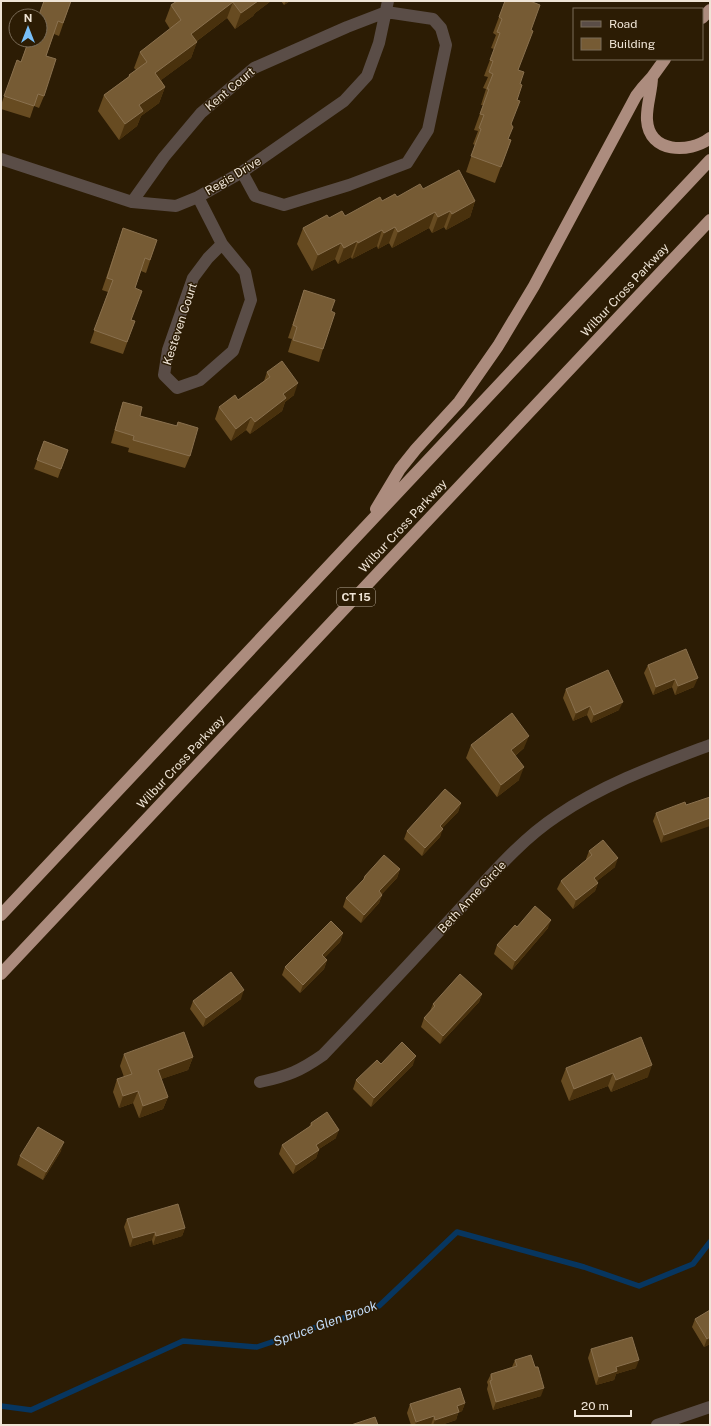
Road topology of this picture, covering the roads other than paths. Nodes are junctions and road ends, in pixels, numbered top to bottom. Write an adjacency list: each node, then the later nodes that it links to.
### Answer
1 (387, 6): 7 (street, Regis Drive); 7 (street); 9 (street, Kent Court)
2 (664, 60): 3 (highway)
3 (652, 77): 4 (highway); 12 (highway)
4 (710, 138)
5 (1, 159): 9 (street, Regis Drive)
6 (710, 160): 12 (highway)
7 (242, 172): 8 (street, Regis Drive)
8 (198, 197): 9 (street, Regis Drive); 11 (street, Kesteven Court)
9 (132, 202)
10 (710, 220): 15 (highway, Wilbur Cross Parkway / CT 15)
11 (222, 244): 11 (street, Kesteven Court)
12 (368, 524): 14 (highway)
13 (710, 745): 16 (street, Beth Anne Circle)
14 (1, 915)
15 (1, 974)
16 (260, 1082)
17 (710, 1407): 18 (street)
18 (657, 1425)

